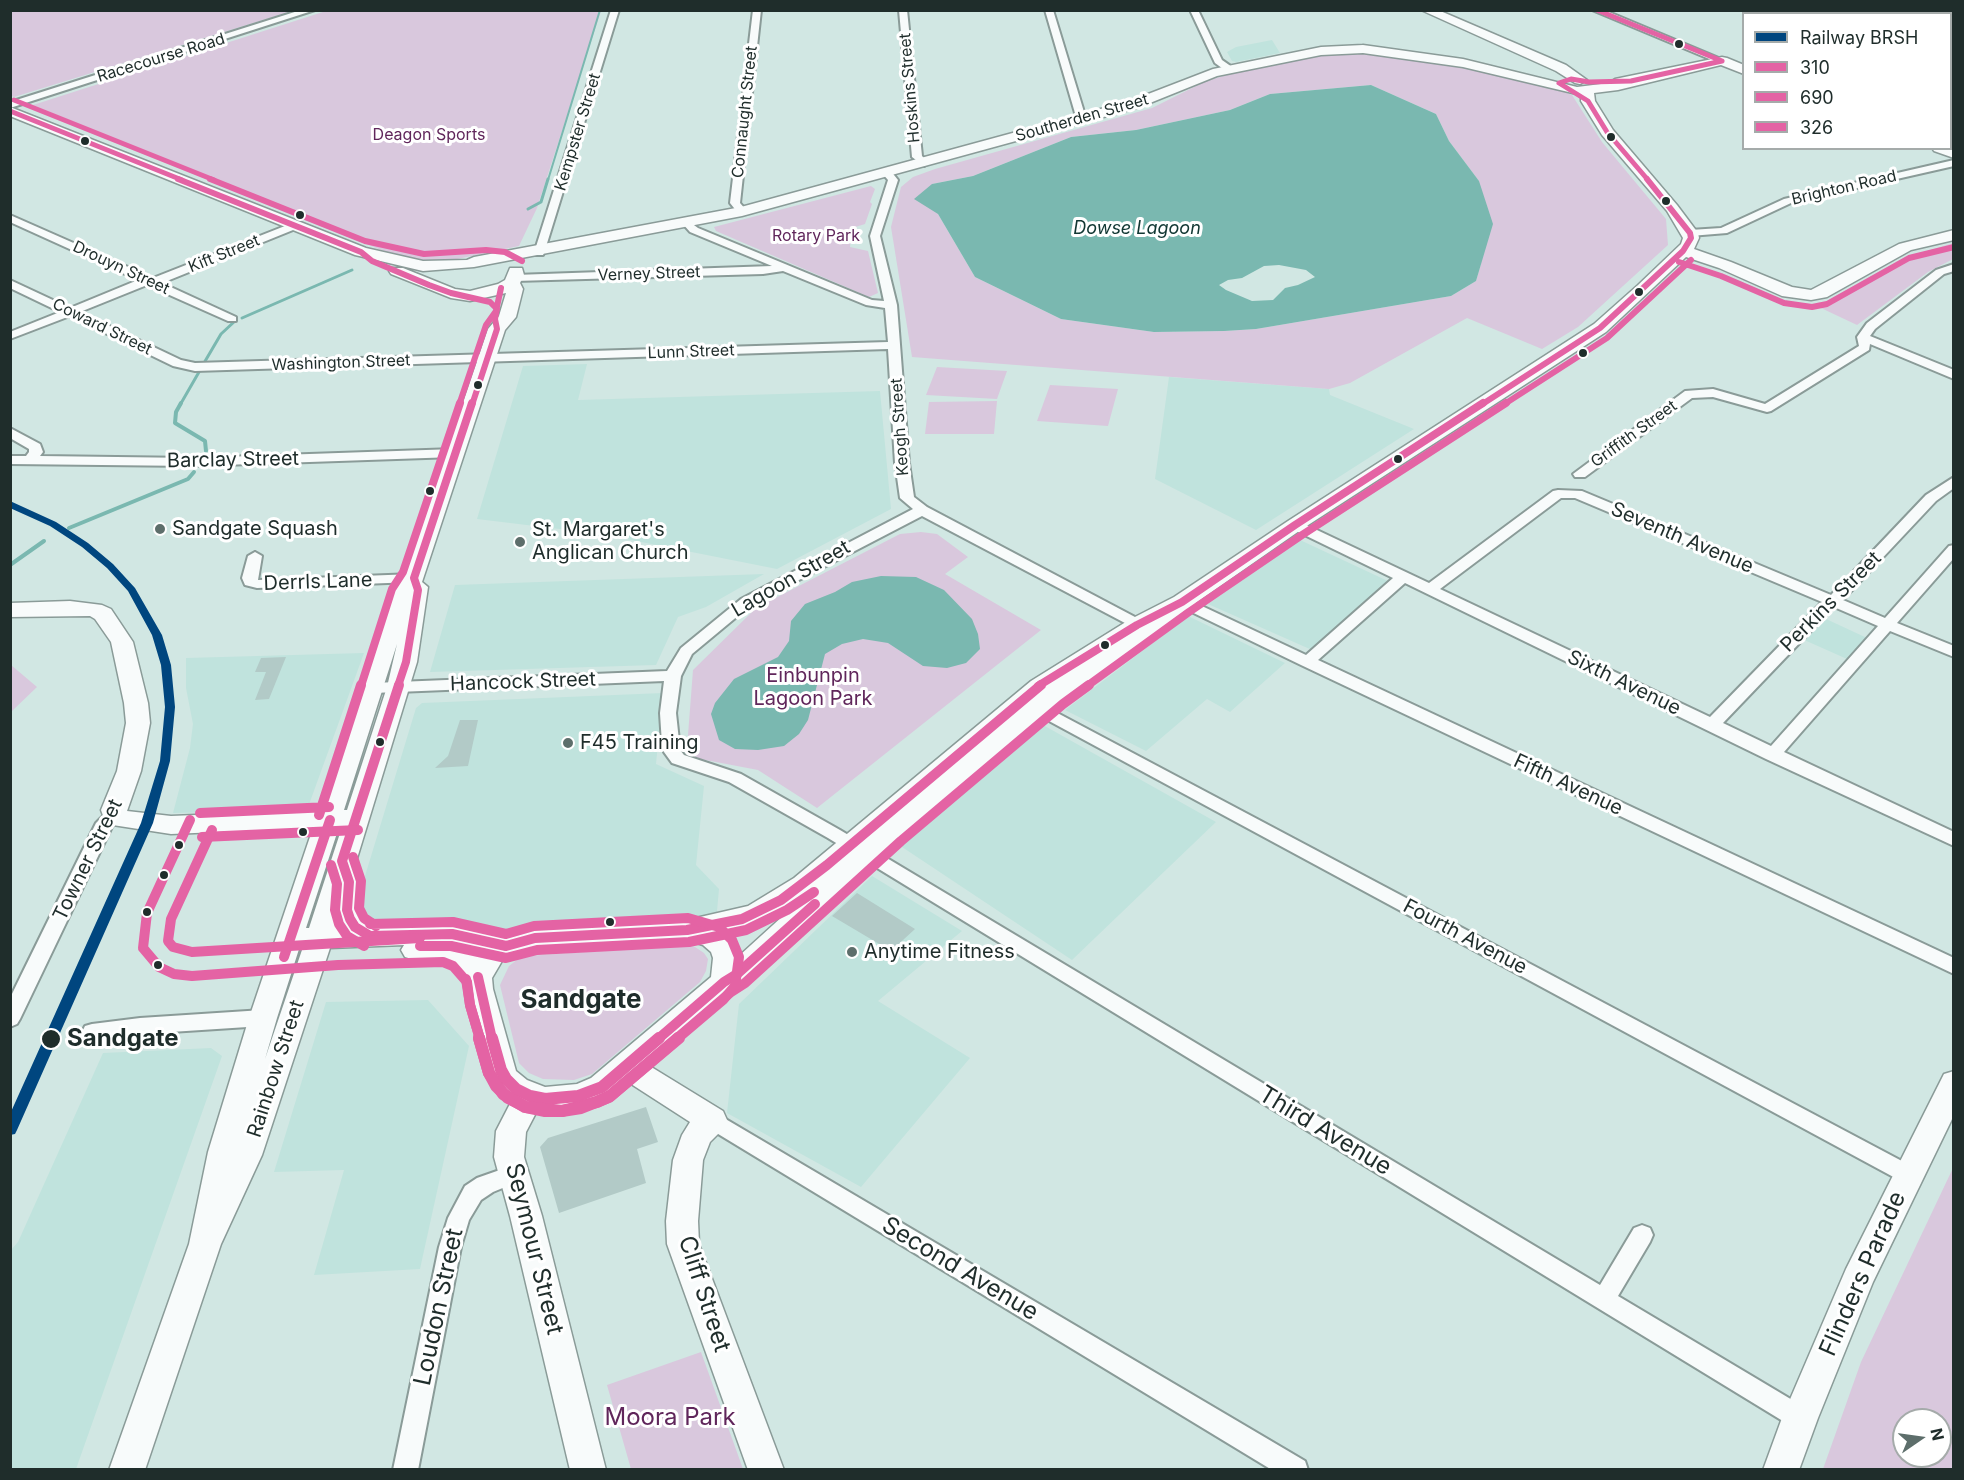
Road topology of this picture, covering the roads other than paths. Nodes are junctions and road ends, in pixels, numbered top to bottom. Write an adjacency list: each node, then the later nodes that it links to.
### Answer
1 (311, 10): 15 (street, Racecourse Road)
2 (615, 10): 27 (street, Kempster Street)
3 (757, 10): 21 (street, Connaught Street)
4 (903, 10): 18 (street, Hoskins Street)
5 (1049, 10): 17 (street)
6 (1194, 10): 11 (street)
7 (1427, 10): 14 (main road)
8 (1596, 10): 9 (street)
9 (1722, 61): 10 (main road); 12 (main road)
10 (1693, 68): 13 (main road); 14 (main road, Southerden Street)
11 (1229, 69): 14 (main road, Southerden Street); 17 (main road, Southerden Street)
12 (1742, 70)
13 (1742, 70)
14 (1577, 87): 25 (main road)
15 (10, 105)
16 (10, 111): 24 (main road)
17 (1086, 118): 18 (main road, Southerden Street)
18 (924, 163): 20 (main road)
19 (1953, 163): 25 (street, Brighton Road)
20 (886, 172): 21 (main road); 38 (street)
21 (742, 211): 23 (main road)
22 (10, 218): 34 (street, Drouyn Street)
23 (687, 223): 27 (main road); 32 (street)
24 (294, 226): 29 (main road); 34 (street, Kift Street)
25 (1690, 233): 28 (main road)
26 (1953, 235): 28 (main road)
27 (540, 250): 30 (main road); 33 (main road)
28 (1683, 251): 55 (main road)
29 (361, 252): 30 (main road); 36 (main road)
30 (468, 263): 33 (main road); 36 (main road)
31 (1953, 267): 43 (street, Griffith Street)
32 (783, 268): 33 (street, Verney Street); 38 (street)
33 (514, 277): 37 (main road); 41 (main road, Rainbow Street)
34 (151, 281): 39 (street, Kift Street); 40 (street, Drouyn Street)
35 (10, 282): 39 (street, Coward Street)
36 (442, 290): 37 (main road)
37 (470, 296): 41 (main road)
38 (891, 305): 44 (street, Keogh Street)
39 (71, 312): 42 (street, Kift Street); 46 (street, Coward Street)
40 (232, 319)
41 (497, 329): 45 (main road, Rainbow Street)
42 (10, 336)
43 (1863, 337): 47 (street); 52 (street, Griffith Street)
44 (896, 345): 45 (street, Lunn Street); 54 (street, Keogh Street)
45 (487, 359): 46 (street, Washington Street); 49 (main road, Rainbow Street)
46 (195, 368)
47 (1953, 375)
48 (10, 432): 51 (street)
49 (455, 453): 51 (street, Barclay Street); 59 (main road, Rainbow Street)
50 (10, 460): 51 (street, Barclay Street)
51 (30, 460)
52 (1580, 474)
53 (1953, 481): 61 (street, Perkins Street)
54 (922, 510): 65 (street, Keogh Street); 68 (street, Lagoon Street)
55 (1295, 525): 58 (street, Sixth Avenue); 62 (main road)
56 (1953, 549): 64 (street)
57 (255, 556): 59 (street, Derrls Lane)
58 (1403, 577): 60 (street, Sixth Avenue); 67 (street)
59 (414, 578): 69 (main road, Rainbow Street); 70 (main road, Rainbow Street)
60 (1429, 590): 61 (street, Seventh Avenue); 72 (street, Sixth Avenue)
61 (1833, 601): 64 (street, Seventh Avenue); 72 (street, Perkins Street)
62 (1182, 602): 65 (main road); 67 (street, Fifth Avenue)
63 (10, 610): 74 (main road, Towner Street)
64 (1887, 624): 66 (street, Seventh Avenue); 73 (street)
65 (1142, 627): 71 (main road)
66 (1953, 652)
67 (1307, 662): 84 (street, Fifth Avenue)
68 (673, 676): 69 (street, Hancock Street); 78 (street, Lagoon Street)
69 (399, 687): 70 (street, Hancock Street); 75 (main road, Rainbow Street)
70 (373, 688): 76 (main road, Rainbow Street)
71 (1031, 704): 78 (main road); 95 (street, Fourth Avenue)
72 (1712, 725): 73 (street, Sixth Avenue)
73 (1773, 754): 77 (street, Sixth Avenue)
74 (113, 816): 76 (main road); 88 (street, Towner Street)
75 (357, 818): 76 (main road); 79 (main road, Rainbow Street)
76 (330, 819): 83 (main road, Rainbow Street)
77 (1953, 840)
78 (860, 850): 80 (main road); 86 (main road); 98 (street, Third Avenue)
79 (342, 861): 81 (main road); 83 (main road, Rainbow Street)
80 (687, 930): 82 (main road); 86 (main road)
81 (370, 936): 82 (main road); 83 (main road)
82 (506, 946): 85 (main road)
83 (302, 947): 85 (main road); 87 (main road, Rainbow Street); 97 (main road, Rainbow Street)
84 (1953, 967)
85 (478, 977): 92 (main road)
86 (724, 982): 90 (main road)
87 (262, 1018): 89 (street); 97 (main road, Rainbow Street)
88 (10, 1019)
89 (92, 1032)
90 (626, 1066): 92 (main road); 93 (main road, Second Avenue)
91 (1953, 1083): 95 (main road, Flinders Parade)
92 (531, 1096): 94 (main road, Seymour Street)
93 (712, 1120): 103 (main road, Cliff Street); 104 (street, Second Avenue)
94 (514, 1174): 101 (street, Loudon Street); 102 (main road, Seymour Street)
95 (1907, 1174): 99 (main road, Flinders Parade)
96 (1642, 1235): 98 (street)
97 (205, 1244): 100 (main road, Rainbow Street)
98 (1603, 1300): 99 (street, Third Avenue)
99 (1800, 1418): 105 (main road, Flinders Parade)
100 (127, 1470)
101 (405, 1470)
102 (588, 1470)
103 (766, 1470)
104 (1296, 1470)
105 (1781, 1470)

